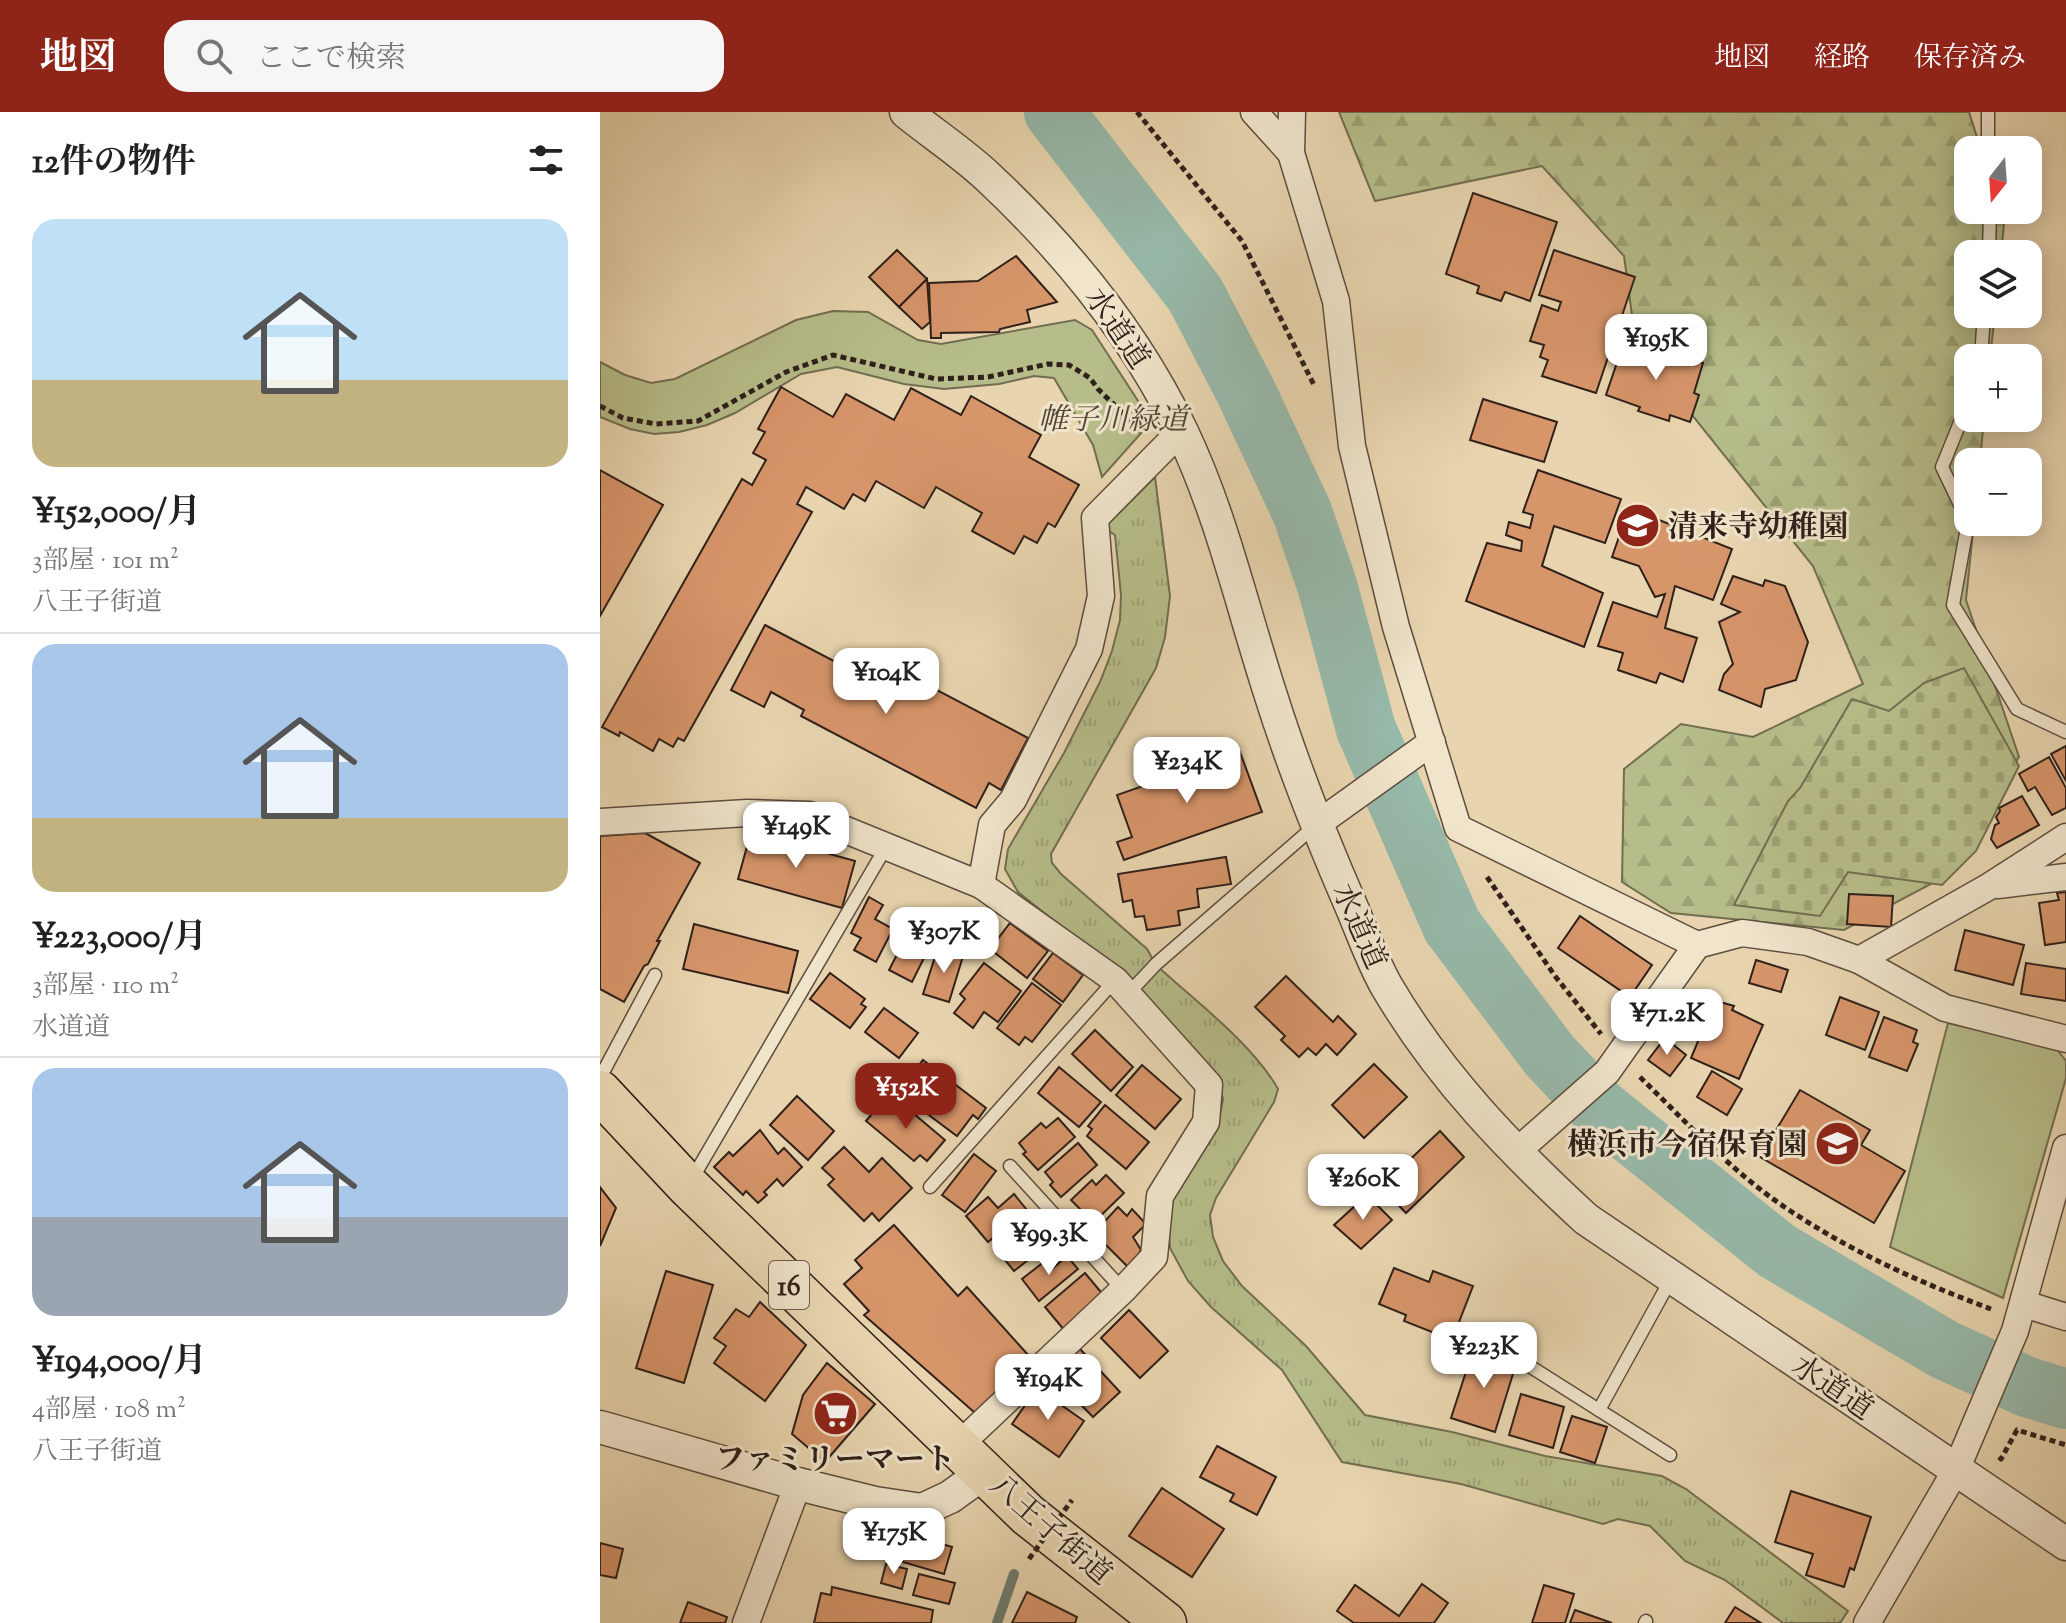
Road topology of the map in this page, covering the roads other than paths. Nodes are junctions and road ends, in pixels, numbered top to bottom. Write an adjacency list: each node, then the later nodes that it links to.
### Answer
1 (906, 112): 7 (street, 水道道)
2 (1254, 112): 6 (street)
3 (1292, 112): 6 (street)
4 (1988, 112): 5 (lane)
5 (1988, 136)
6 (1291, 153): 12 (street)
7 (1181, 431): 13 (street, 水道道); 18 (street)
8 (1956, 432): 9 (lane)
9 (1954, 492)
10 (1965, 536): 11 (lane)
11 (2066, 732)
12 (1432, 742): 13 (street); 20 (street)
13 (1326, 817): 23 (lane); 28 (street, 水道道)
14 (600, 822): 16 (street)
15 (2066, 837): 19 (street)
16 (886, 847): 18 (street); 30 (lane)
17 (2066, 877): 19 (street)
18 (981, 885): 23 (street)
19 (1990, 886): 21 (street)
20 (1697, 945): 21 (street); 28 (street)
21 (1859, 960): 24 (street)
22 (655, 975): 25 (lane)
23 (1126, 986): 31 (lane); 33 (street)
24 (2066, 1039)
25 (600, 1078)
26 (600, 1092): 30 (highway, 八王子街道 / 16)
27 (2066, 1148): 35 (street)
28 (1515, 1153): 32 (street, 水道道)
29 (1010, 1166): 33 (lane)
30 (688, 1186): 40 (highway, 八王子街道 / 16)
31 (930, 1187)
32 (1672, 1277): 37 (lane); 41 (street, 水道道)
33 (1123, 1290): 40 (street)
34 (2066, 1317): 35 (street)
35 (2019, 1318): 41 (street)
36 (1531, 1367): 37 (lane)
37 (1599, 1410): 39 (lane)
38 (600, 1427): 42 (street)
39 (1670, 1455)
40 (971, 1459): 42 (street); 46 (highway, 八王子街道 / 16)
41 (1956, 1470): 43 (street, 水道道); 44 (street)
42 (798, 1484): 45 (street)
43 (2066, 1544)
44 (1869, 1621)
45 (746, 1623)
46 (1165, 1623)

